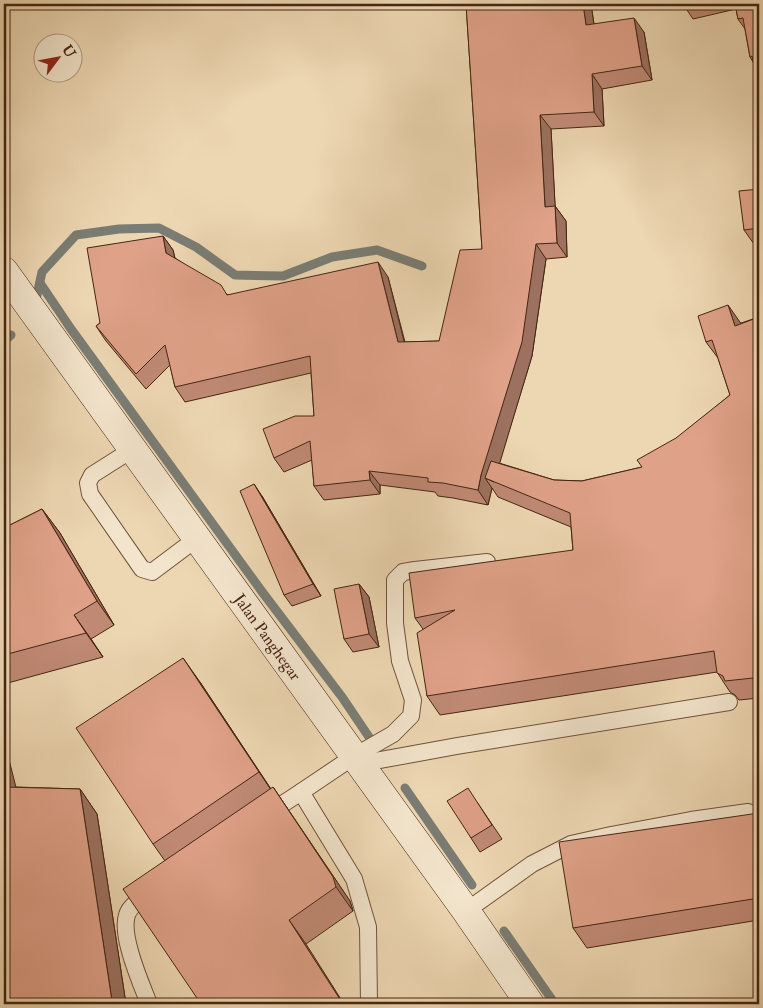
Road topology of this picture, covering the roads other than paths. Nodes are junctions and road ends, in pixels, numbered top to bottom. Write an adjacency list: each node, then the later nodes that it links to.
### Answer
1 (4, 272): 2 (street, Jalan Panghegar)
2 (133, 449): 3 (street, Jalan Panghegar); 3 (lane)
3 (196, 540): 6 (street, Jalan Panghegar)
4 (487, 562): 6 (lane)
5 (729, 702): 6 (lane)
6 (356, 760): 7 (lane); 11 (street, Jalan Panghegar)
7 (301, 792): 9 (lane); 13 (lane)
8 (748, 812): 11 (lane)
9 (256, 822)
10 (164, 884): 12 (lane)
11 (466, 911): 14 (street, Jalan Panghegar)
12 (149, 1004)
13 (369, 1004)
14 (530, 1004)

